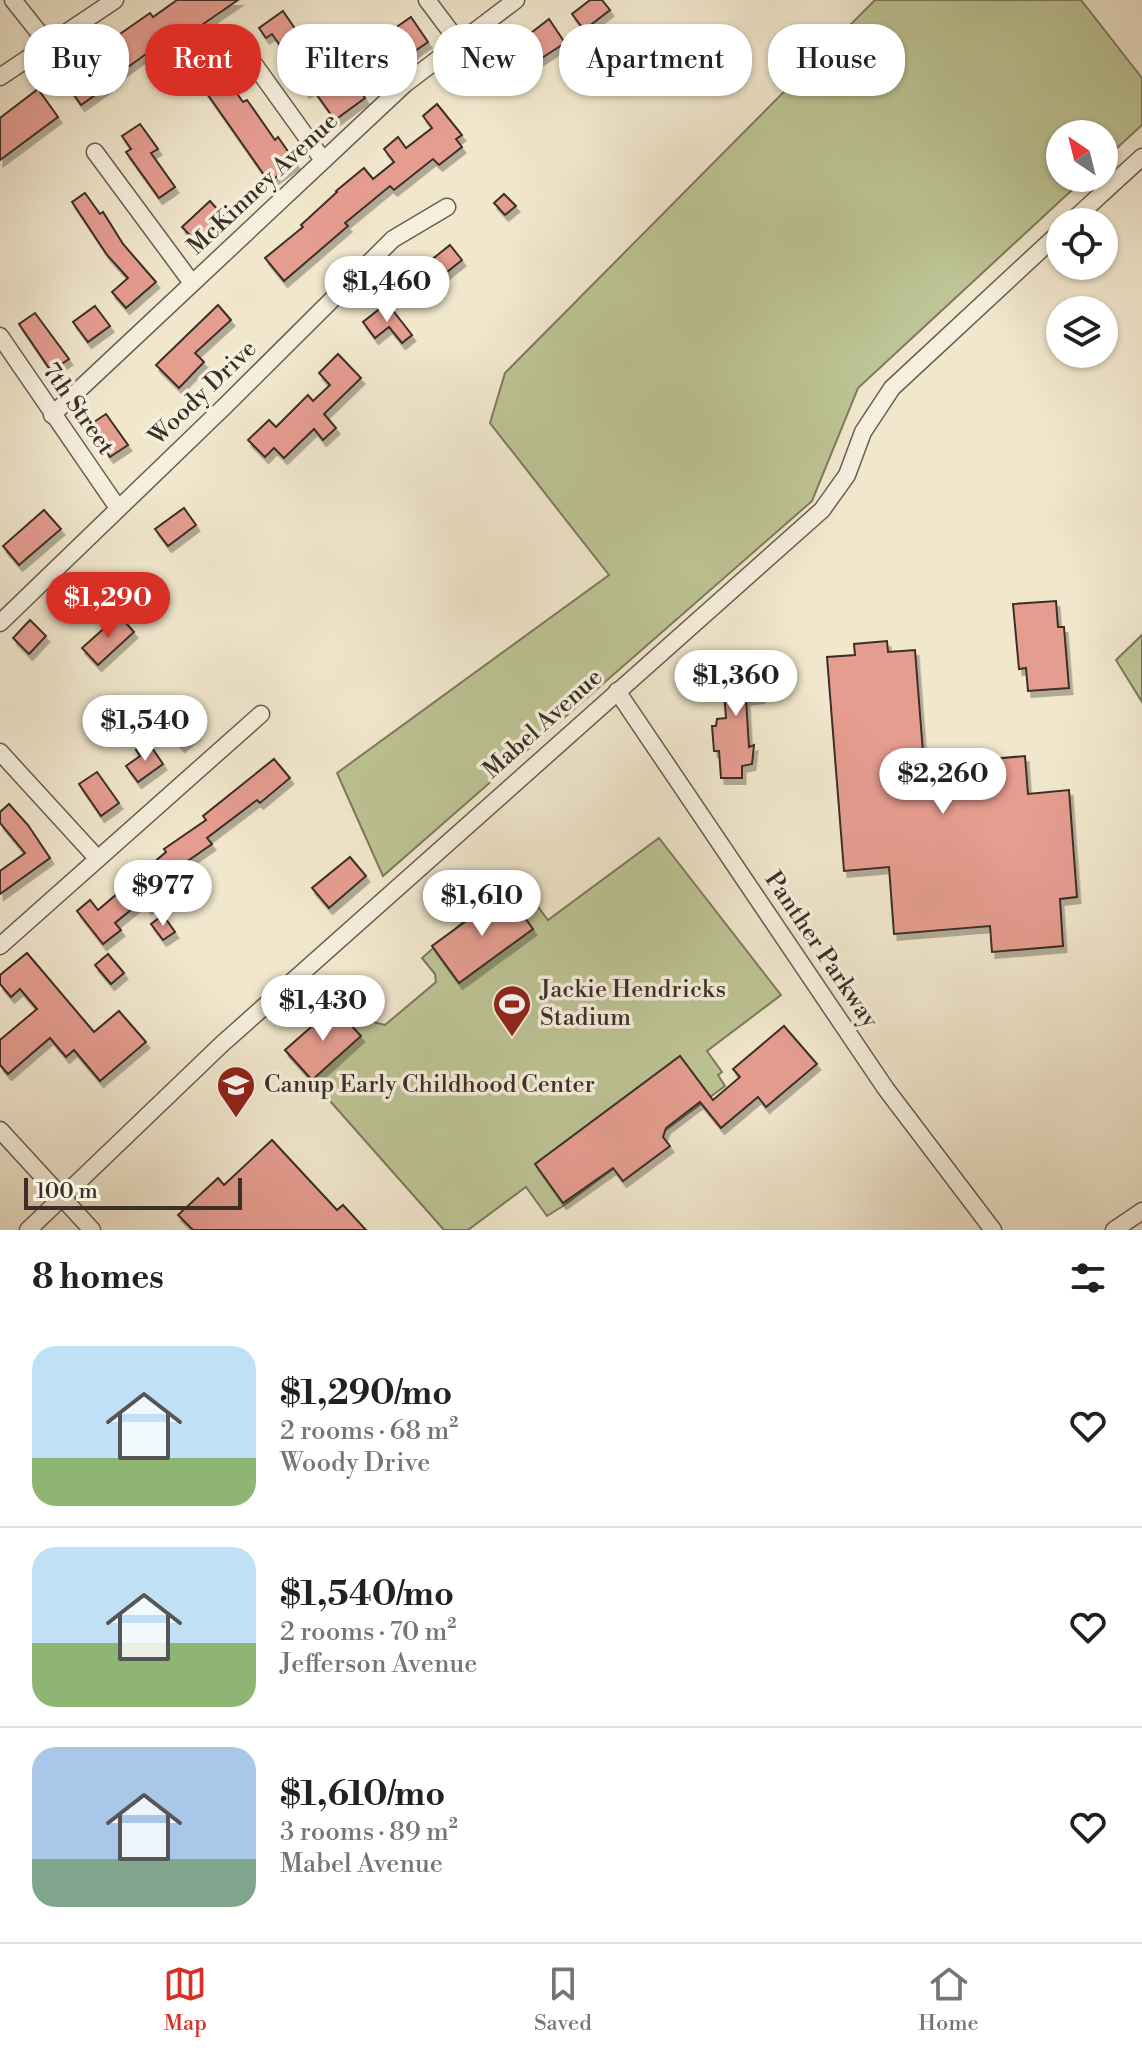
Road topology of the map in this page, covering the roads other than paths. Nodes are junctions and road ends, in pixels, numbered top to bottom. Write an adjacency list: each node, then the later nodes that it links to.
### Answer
1 (13, 0): 5 (street)
2 (115, 0): 6 (street)
3 (427, 0): 7 (street)
4 (516, 0): 8 (street, McKinney Avenue)
5 (32, 24)
6 (78, 24)
7 (445, 24)
8 (485, 24)
9 (24, 60): 12 (street)
10 (433, 64): 15 (street, McKinney Avenue)
11 (261, 74): 15 (street)
12 (0, 77)
13 (95, 152): 19 (street)
14 (1142, 157): 17 (street)
15 (323, 160): 19 (street, McKinney Avenue)
16 (447, 207): 22 (street, Woody Drive)
17 (1086, 208)
18 (1046, 245): 24 (street, Mabel Avenue)
19 (192, 283): 21 (street, McKinney Avenue)
20 (0, 336): 21 (street, 7th Street)
21 (52, 415): 22 (street, 7th Street)
22 (118, 508): 23 (street, Woody Drive)
23 (0, 623)
24 (617, 691): 30 (street, Mabel Avenue); 34 (street, Panther Parkway)
25 (261, 714): 27 (street)
26 (0, 752): 27 (street)
27 (97, 858): 28 (street)
28 (0, 946)
29 (0, 1130): 30 (street)
30 (62, 1197): 32 (street, Mabel Avenue); 33 (street)
31 (1142, 1211): 35 (street)
32 (28, 1230)
33 (92, 1230)
34 (993, 1230)
35 (1114, 1230)

